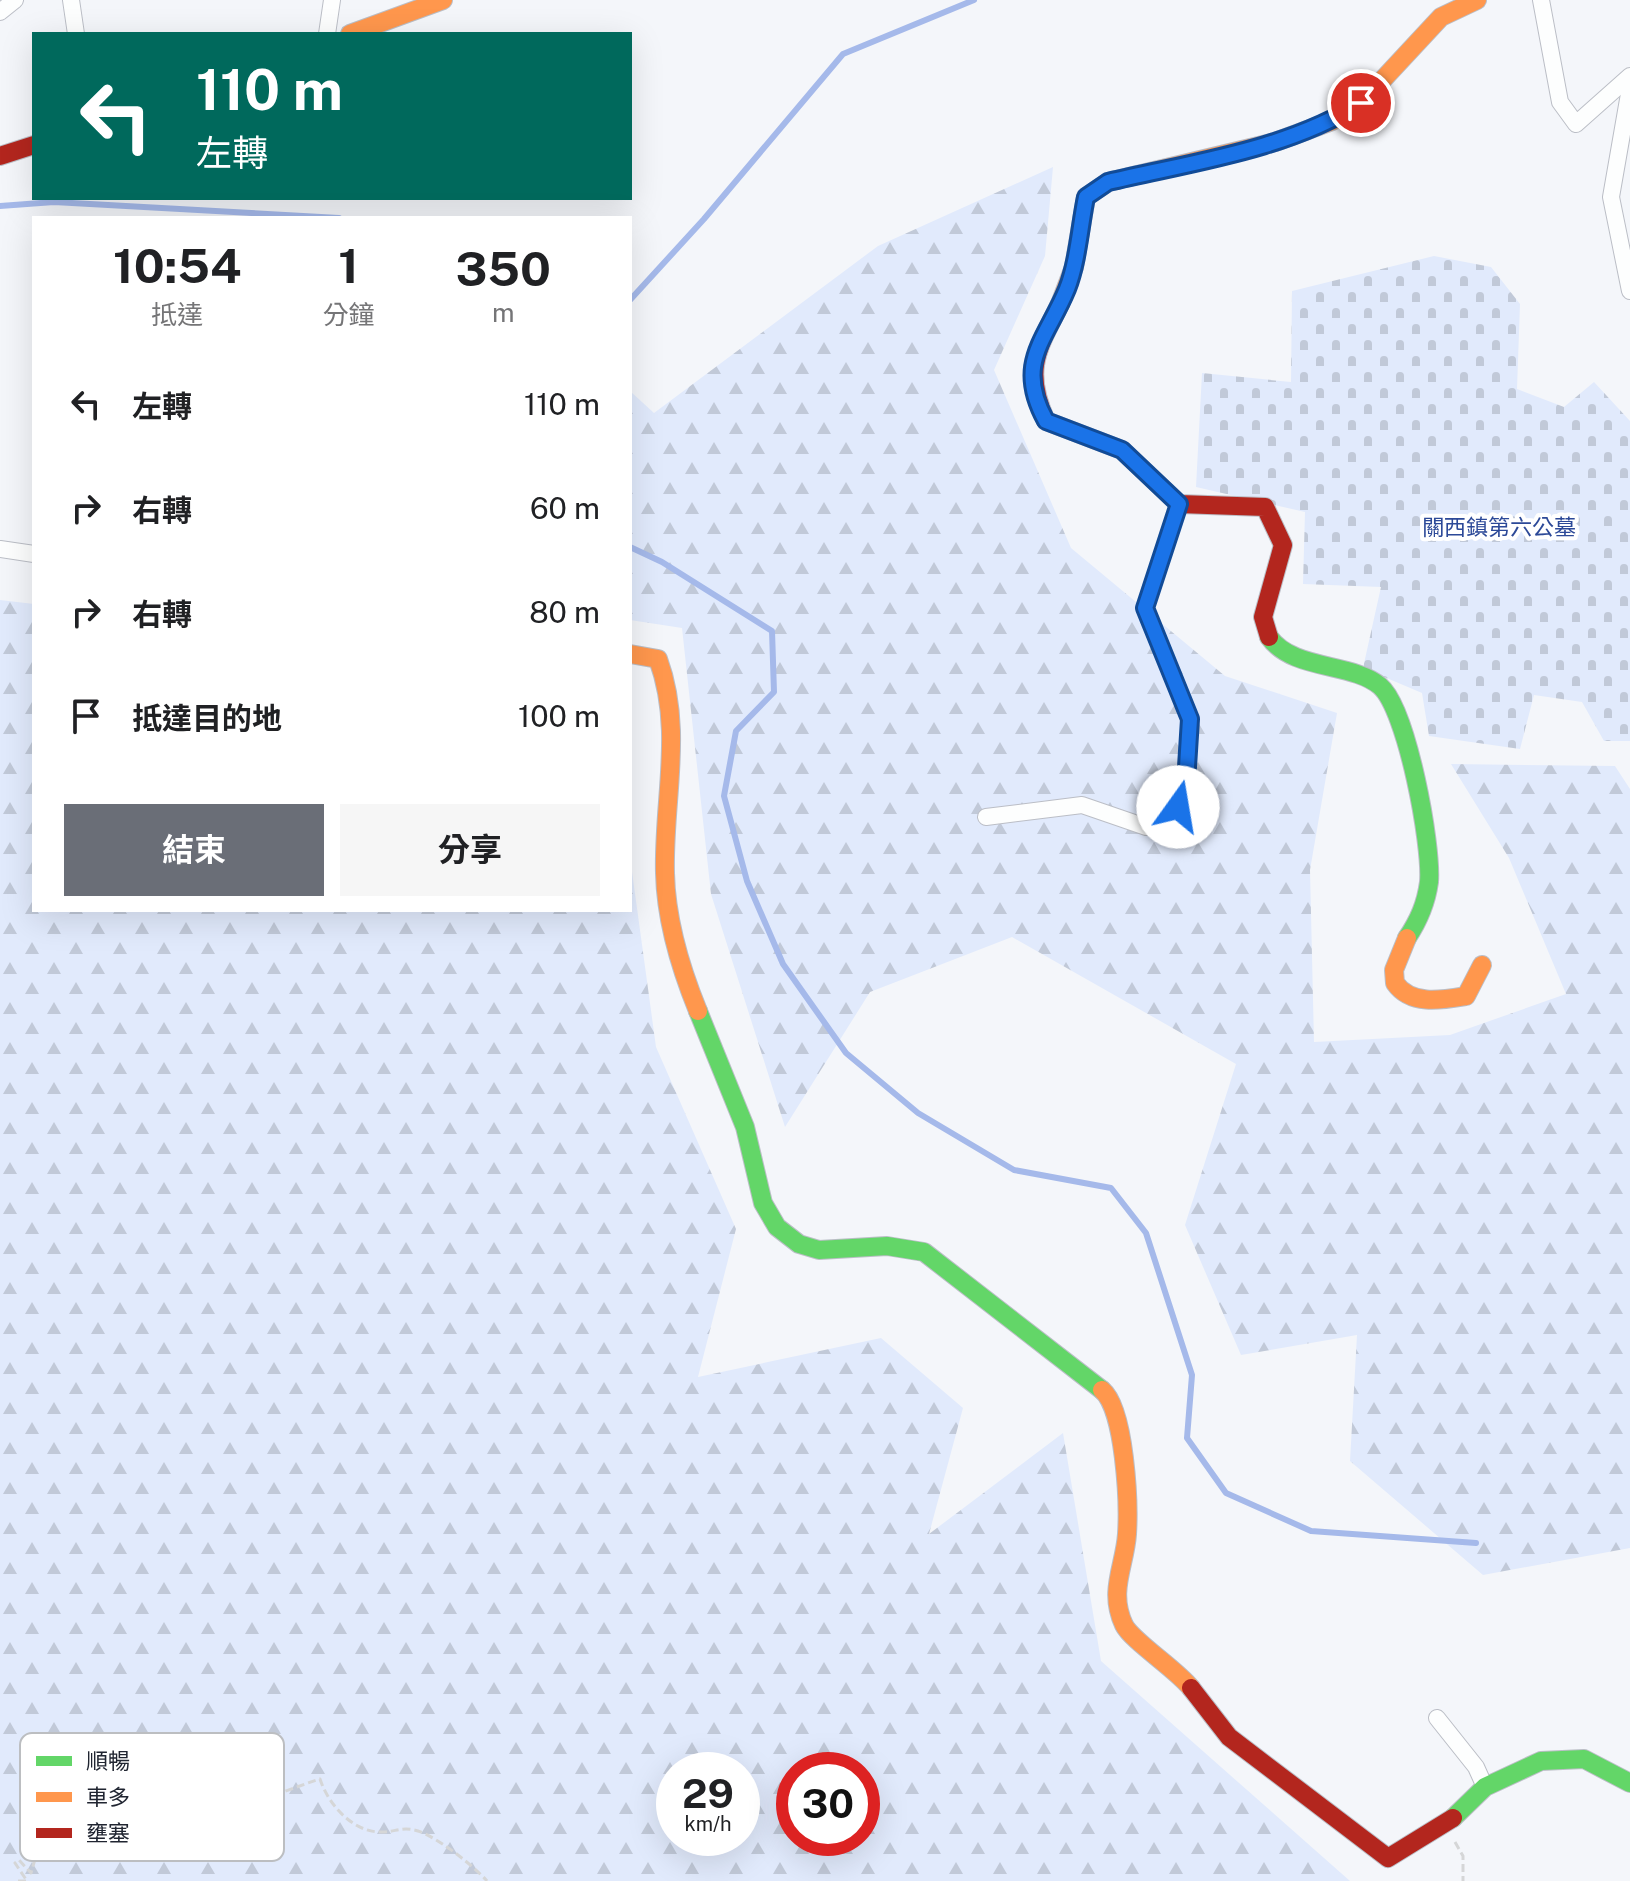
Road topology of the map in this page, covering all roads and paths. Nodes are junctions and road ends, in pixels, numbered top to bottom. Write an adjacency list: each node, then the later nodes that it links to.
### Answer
1 (15, 0): 7 (street)
2 (71, 0): 8 (street)
3 (332, 0): 9 (street)
4 (443, 0): 10 (street)
5 (1477, 0): 16 (street)
6 (1541, 0): 11 (street)
7 (0, 12)
8 (76, 32)
9 (327, 32)
10 (355, 32)
11 (1630, 76)
12 (1630, 88): 15 (street)
13 (32, 146): 14 (street)
14 (0, 156)
15 (1630, 291)
16 (1179, 504): 20 (street); 21 (street)
17 (0, 549): 18 (street)
18 (32, 554)
19 (632, 654): 26 (street)
20 (986, 817)
21 (1482, 965)
22 (1437, 1718): 24 (street)
23 (1630, 1783): 24 (street)
24 (1485, 1787): 26 (street)
25 (284, 1793): 29 (path)
26 (1445, 1826): 30 (path)
27 (35, 1861): 28 (path)
28 (18, 1881)
29 (487, 1881)
30 (1463, 1881)

